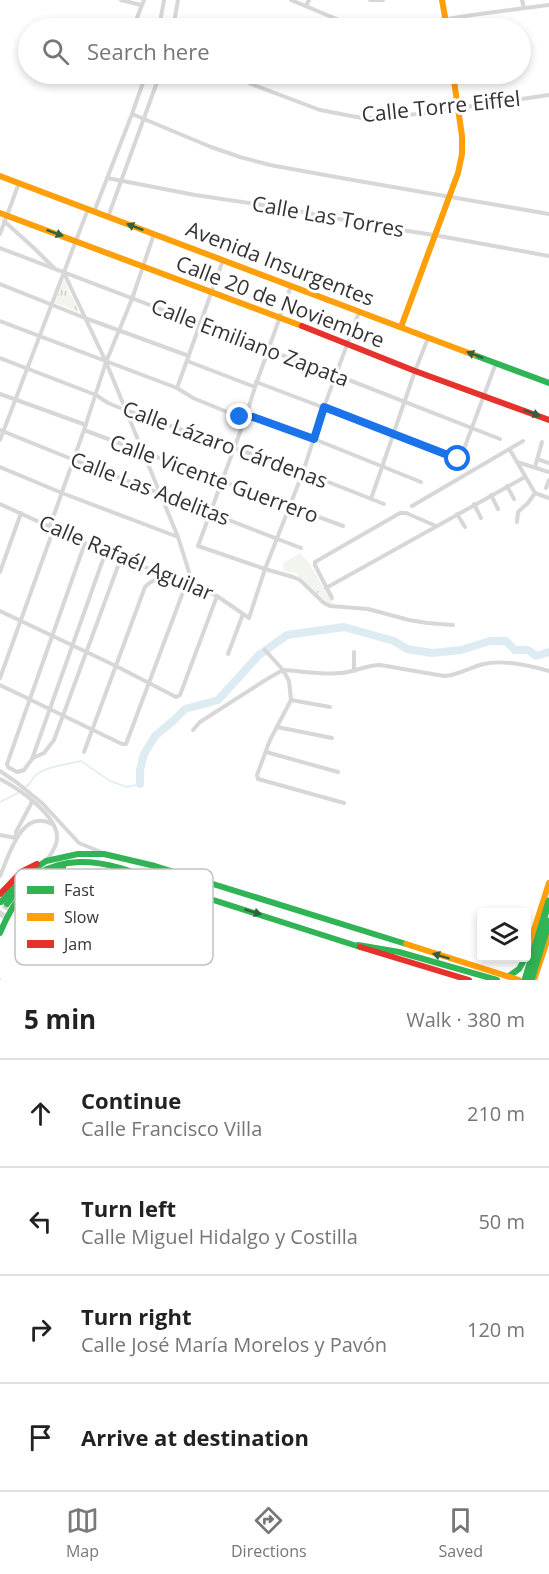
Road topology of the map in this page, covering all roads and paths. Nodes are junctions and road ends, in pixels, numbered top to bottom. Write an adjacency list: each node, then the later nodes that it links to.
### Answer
1 (122, 0): 11 (street)
2 (144, 0): 11 (street)
3 (164, 0): 16 (street)
4 (178, 0): 17 (street)
5 (291, 0): 13 (street)
6 (309, 0): 13 (street)
7 (370, 0): 8 (street)
8 (383, 0)
9 (442, 0): 19 (main road)
10 (522, 0): 14 (street)
11 (141, 5): 15 (street)
12 (549, 5): 14 (street)
13 (306, 6): 18 (street)
14 (524, 8): 20 (street)
15 (136, 18)
16 (161, 18)
17 (175, 18)
18 (334, 18)
19 (445, 18)
20 (458, 18)
21 (142, 84): 27 (street)
22 (157, 84): 28 (street)
23 (251, 84): 26 (street, Calle Torre Eiffel)
24 (454, 84): 26 (main road)
25 (549, 95): 26 (street, Calle Torre Eiffel)
26 (458, 109): 33 (main road)
27 (132, 114): 28 (street, Calle Las Torres); 30 (street)
28 (144, 120): 31 (street); 33 (street, Calle Las Torres)
29 (0, 176): 32 (main road, Avenida Insurgentes)
30 (107, 178): 31 (street, Calle Las Torres); 34 (street)
31 (121, 181): 37 (street); 40 (street, Calle Las Torres)
32 (19, 183): 34 (main road, Avenida Insurgentes); 36 (street)
33 (449, 196): 35 (street, Calle Las Torres); 40 (main road)
34 (91, 210): 37 (main road, Avenida Insurgentes); 41 (street)
35 (549, 214)
36 (4, 217): 38 (street); 41 (main road, Calle 20 de Noviembre, one-way to 41); 46 (street)
37 (108, 217): 39 (main road, Avenida Insurgentes, one-way to 37)
38 (0, 234)
39 (154, 234): 44 (main road, Avenida Insurgentes); 45 (street)
40 (435, 235): 43 (street, Calle Las Torres); 58 (main road)
41 (75, 241): 45 (main road, Calle 20 de Noviembre); 47 (street)
42 (0, 248): 46 (street, Calle Emiliano Zapata)
43 (549, 256)
44 (224, 260): 49 (main road, Avenida Insurgentes); 50 (street)
45 (143, 267): 50 (main road, Calle 20 de Noviembre); 51 (street)
46 (54, 269): 47 (street, Calle Emiliano Zapata)
47 (64, 273): 51 (street, Calle Emiliano Zapata); 52 (street); 55 (street)
48 (0, 284): 52 (street)
49 (291, 286): 53 (main road, Avenida Insurgentes); 54 (street)
50 (212, 293): 54 (main road, Calle 20 de Noviembre); 57 (street)
51 (132, 298): 57 (street, Calle Emiliano Zapata); 59 (street)
52 (51, 304): 55 (street); 60 (street)
53 (359, 312): 58 (main road, Avenida Insurgentes); 62 (street)
54 (280, 317): 62 (main road, Calle 20 de Noviembre); 63 (street)
55 (85, 318): 59 (street); 66 (street)
56 (0, 321): 60 (street)
57 (200, 324): 63 (street, Calle Emiliano Zapata); 65 (street)
58 (401, 327): 61 (main road, Avenida Insurgentes)
59 (120, 330): 65 (street); 66 (street)
60 (39, 336): 66 (street); 68 (street)
61 (428, 338): 67 (main road, Avenida Insurgentes, one-way to 61); 69 (street)
62 (346, 344): 69 (main road, Calle 20 de Noviembre); 70 (street)
63 (268, 350): 70 (street, Calle Emiliano Zapata); 72 (street)
64 (0, 358): 68 (street, Calle Lázaro Cárdenas)
65 (188, 359): 72 (street); 73 (street)
66 (106, 362): 73 (street); 75 (street); 80 (street)
67 (496, 363): 71 (main road, Avenida Insurgentes); 76 (street)
68 (27, 368): 75 (street, Calle Lázaro Cárdenas); 77 (street)
69 (415, 371): 76 (main road, Calle 20 de Noviembre); 78 (street)
70 (336, 375): 78 (street, Calle Emiliano Zapata); 79 (street)
71 (549, 383)
72 (256, 384): 79 (street); 81 (street)
73 (177, 388): 81 (street)
74 (0, 394): 77 (street, Calle Vicente Guerrero)
75 (96, 395): 80 (street, Calle Lázaro Cárdenas); 83 (street)
76 (484, 395): 82 (main road, Calle 20 de Noviembre, one-way to 82); 84 (street)
77 (15, 400): 83 (street, Calle Vicente Guerrero); 85 (street)
78 (404, 402): 84 (street, Calle Emiliano Zapata); 87 (street)
79 (324, 407): 87 (street); 88 (street)
80 (125, 410): 93 (street, Calle Lázaro Cárdenas); 95 (street)
81 (246, 417): 88 (street); 93 (street)
82 (549, 420)
83 (86, 425): 86 (street)
84 (472, 428): 87 (street); 89 (street, Calle Emiliano Zapata)
85 (2, 430): 90 (street); 97 (street, Calle Las Adelitas)
86 (84, 430): 95 (street, Calle Vicente Guerrero); 97 (street)
87 (393, 434): 101 (street)
88 (314, 439): 101 (street); 103 (street)
89 (500, 439)
90 (0, 441)
91 (523, 441): 94 (street)
92 (542, 442): 96 (street)
93 (234, 449): 103 (street, Calle Lázaro Cárdenas); 107 (street)
94 (510, 450): 98 (street); 121 (street)
95 (142, 453): 107 (street, Calle Vicente Guerrero); 113 (street)
96 (537, 459): 99 (street); 102 (street)
97 (74, 460): 111 (street); 113 (street, Calle Las Adelitas)
98 (517, 461): 102 (street); 105 (street)
99 (549, 464)
100 (0, 467): 111 (street)
101 (381, 467): 108 (street); 116 (street)
102 (535, 467): 104 (street)
103 (303, 472): 116 (street, Calle Lázaro Cárdenas); 122 (street)
104 (549, 472)
105 (525, 477): 109 (street); 112 (street)
106 (549, 480): 110 (street)
107 (221, 482): 122 (street, Calle Vicente Guerrero); 125 (street)
108 (421, 482)
109 (507, 486): 114 (street); 117 (street)
110 (546, 488)
111 (62, 493): 131 (street); 133 (street)
112 (535, 493): 115 (street); 128 (street)
113 (160, 494): 125 (street, Calle Las Adelitas); 133 (street)
114 (491, 495): 120 (street); 123 (street)
115 (549, 498)
116 (370, 499): 119 (street, Calle Lázaro Cárdenas)
117 (514, 499)
118 (0, 504): 124 (street, Calle Rafaél Aguilar)
119 (384, 504)
120 (474, 504): 126 (street); 127 (street)
121 (412, 506)
122 (290, 507): 129 (street, Calle Vicente Guerrero); 134 (street)
123 (498, 509)
124 (21, 513): 131 (street, Calle Rafaél Aguilar); 140 (street)
125 (209, 513): 134 (street, Calle Las Adelitas); 139 (street)
126 (457, 514): 130 (street); 132 (street)
127 (481, 518)
128 (517, 522)
129 (344, 526)
130 (436, 526): 142 (street); 142 (street)
131 (52, 527): 135 (street, Calle Rafaél Aguilar); 147 (street)
132 (465, 527)
133 (178, 537): 141 (street)
134 (277, 538): 136 (street, Calle Las Adelitas); 139 (street)
135 (85, 543): 137 (street, Calle Rafaél Aguilar); 149 (street)
136 (301, 548)
137 (106, 551): 141 (street, Calle Rafaél Aguilar); 150 (street)
138 (118, 566): 152 (street)
139 (265, 569): 146 (street, Calle Rafaél Aguilar); 148 (street)
140 (0, 572)
141 (185, 585): 143 (street, Calle Rafaél Aguilar); 155 (street); 160 (street)
142 (326, 588): 144 (street)
143 (217, 596): 146 (street, Calle Rafaél Aguilar); 160 (street)
144 (332, 598)
145 (0, 611): 147 (street)
146 (243, 614): 154 (street)
147 (20, 621): 149 (street); 159 (street)
148 (453, 625)
149 (52, 636): 150 (street); 162 (street)
150 (72, 645): 152 (street); 165 (street)
151 (265, 650): 156 (street)
152 (87, 652): 155 (street); 166 (street)
153 (354, 652): 157 (street)
154 (228, 654)
155 (116, 666): 160 (street); 168 (street)
156 (283, 670): 157 (street); 163 (street); 169 (street)
157 (354, 671): 158 (street)
158 (549, 671)
159 (0, 678)
160 (148, 682): 168 (street)
161 (0, 685): 162 (street)
162 (31, 700): 165 (street); 173 (street)
163 (291, 700): 164 (street); 167 (street)
164 (330, 707)
165 (49, 708): 166 (street); 173 (street)
166 (63, 715): 168 (street); 173 (street)
167 (277, 727): 170 (street); 172 (street)
168 (92, 730): 171 (street)
169 (193, 730)
170 (332, 738)
171 (84, 752)
172 (266, 752): 175 (street); 179 (street)
173 (32, 759)
174 (0, 771): 177 (street)
175 (338, 772)
176 (0, 779): 177 (street)
177 (29, 795): 178 (street); 183 (street)
178 (32, 802): 180 (street); 182 (street)
179 (344, 803)
180 (55, 826): 182 (street); 184 (street)
181 (0, 836): 182 (street)
182 (16, 838): 191 (street)
183 (104, 854): 184 (main road); 190 (main road)
184 (46, 861): 186 (main road)
185 (76, 862): 187 (main road); 188 (main road); 189 (main road)
186 (26, 869)
187 (47, 869)
188 (60, 869)
189 (119, 869)
190 (164, 869)
191 (0, 876)
192 (15, 877): 200 (main road)
193 (549, 883): 207 (main road)
194 (213, 884): 196 (main road)
195 (213, 885): 196 (main road)
196 (217, 885): 197 (main road)
197 (225, 887): 201 (main road); 214 (main road, one-way to 197)
198 (15, 891): 200 (main road)
199 (213, 899): 201 (main road)
200 (3, 900)
201 (217, 900): 208 (main road, one-way to 208)
202 (549, 901): 217 (main road, bridge)
203 (15, 902): 205 (main road)
204 (549, 921): 217 (main road, bridge)
205 (0, 933)
206 (549, 935): 212 (main road)
207 (531, 940)
208 (358, 945): 214 (main road); 215 (main road)
209 (524, 962): 213 (main road)
210 (525, 962): 212 (main road)
211 (526, 962): 217 (main road)
212 (539, 967): 217 (main road)
213 (509, 976): 214 (main road); 216 (main road)
214 (497, 977)
215 (469, 980)
216 (519, 980)
217 (529, 980)

